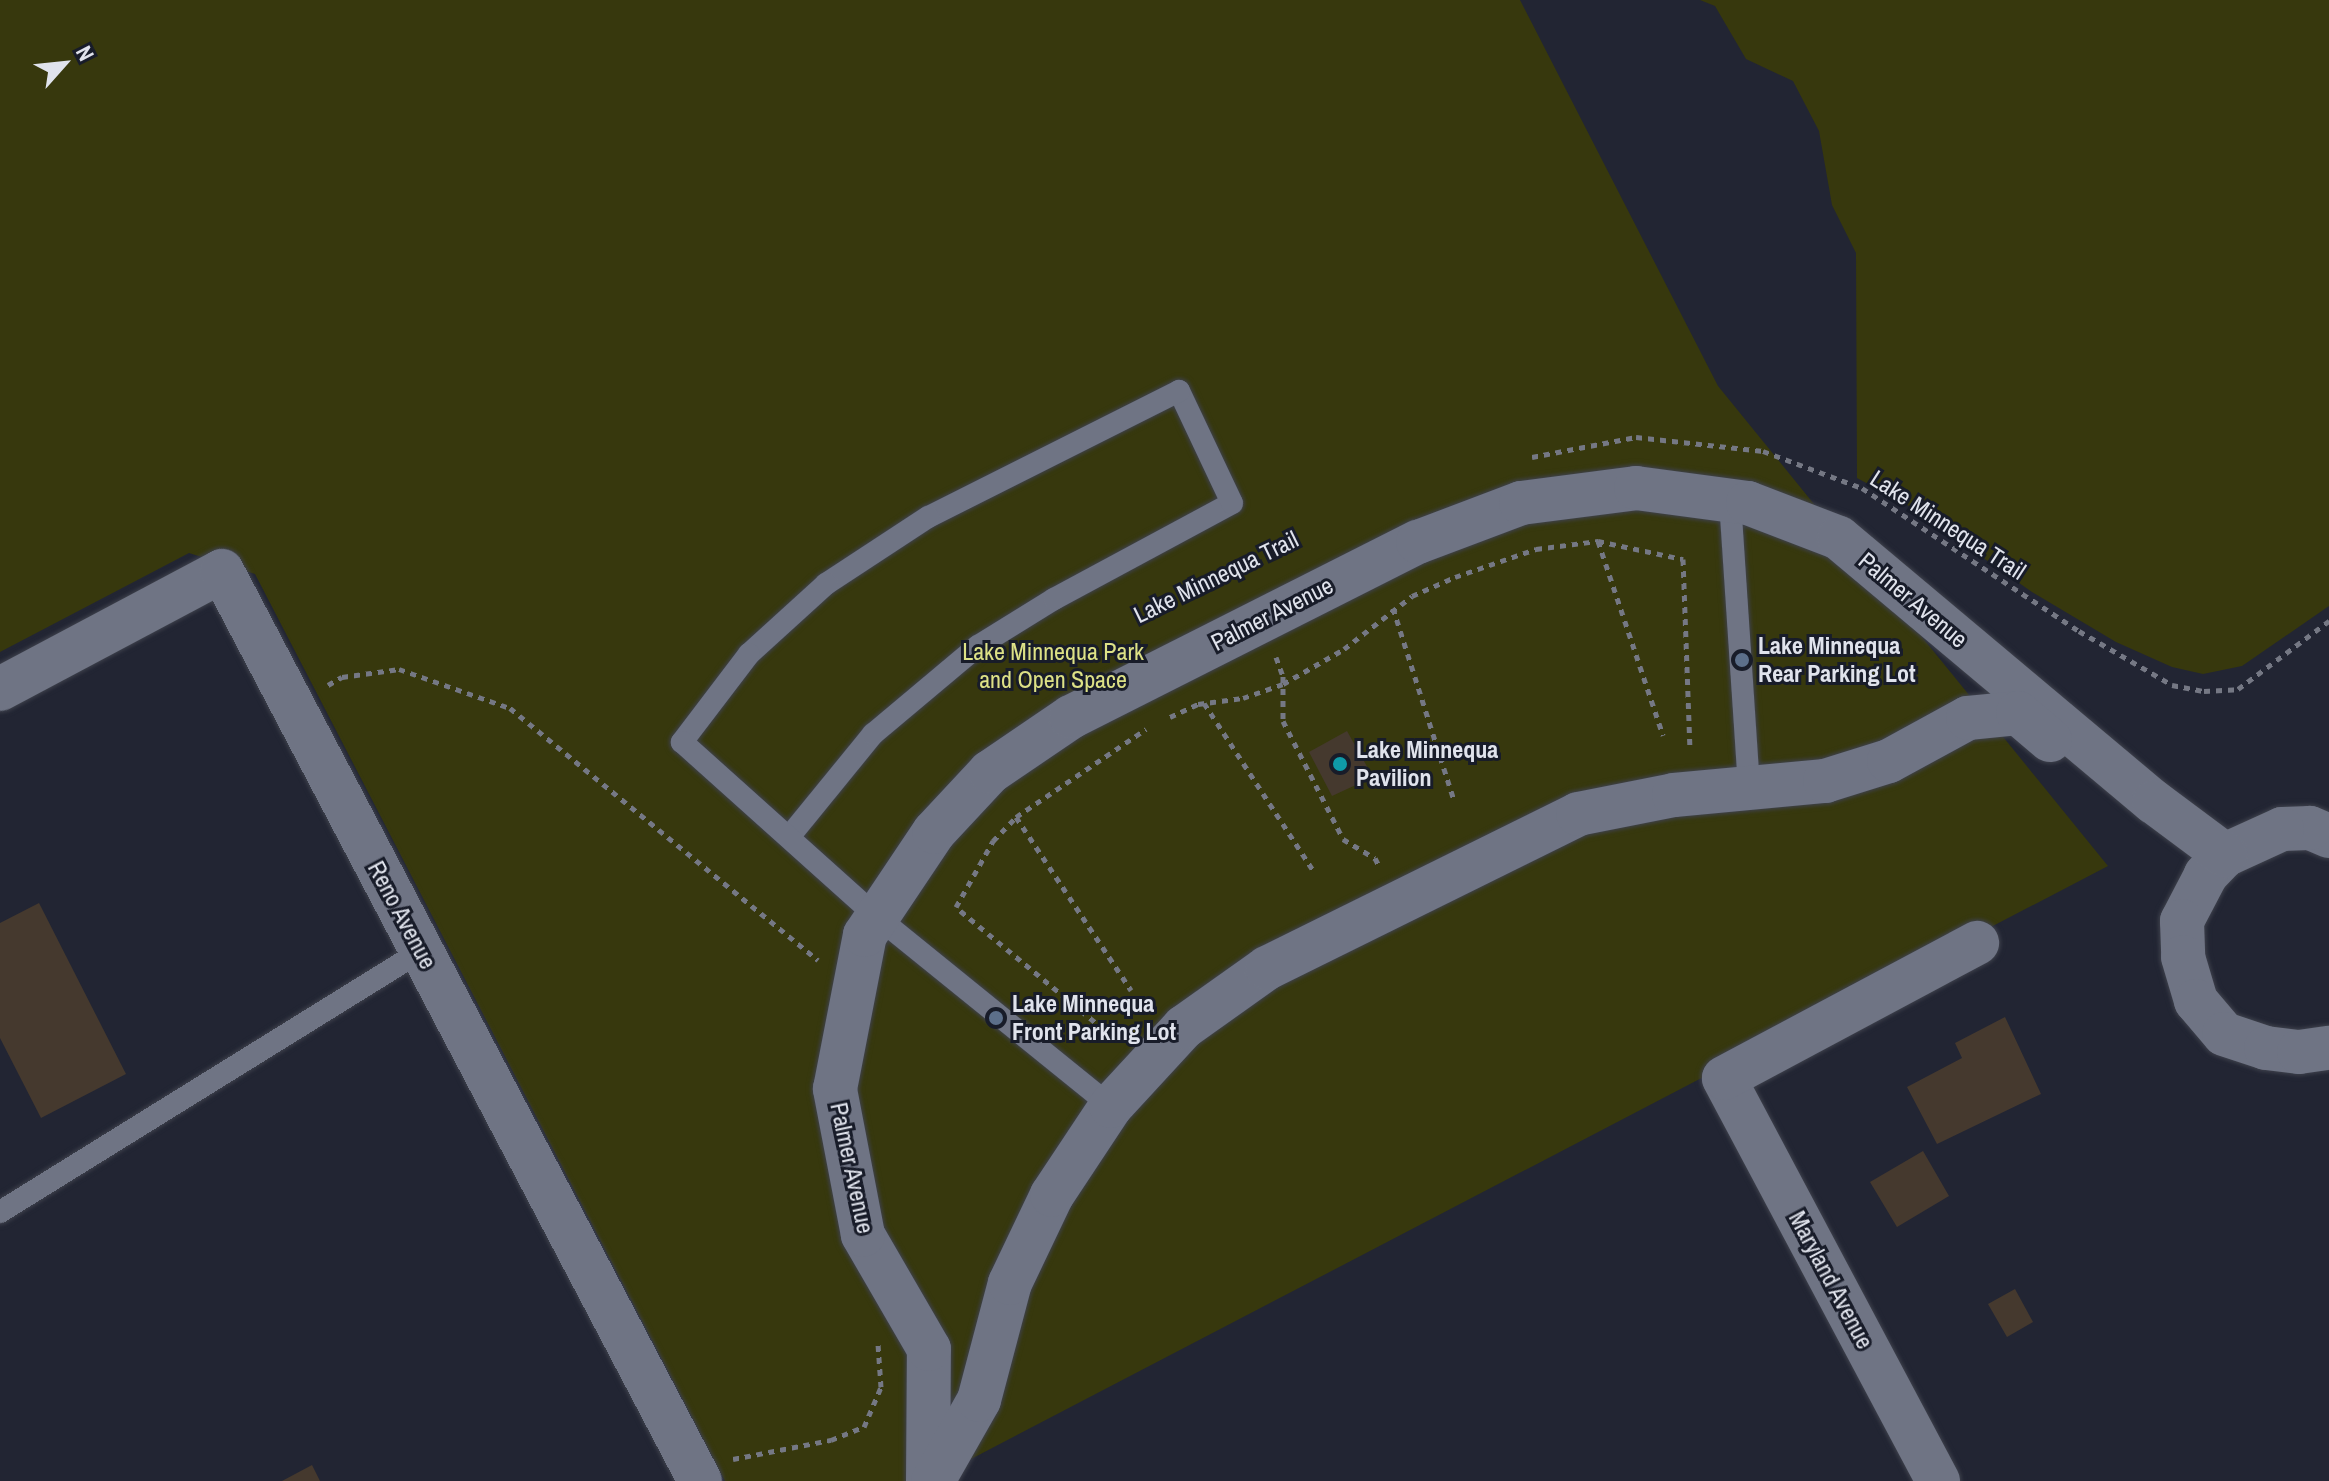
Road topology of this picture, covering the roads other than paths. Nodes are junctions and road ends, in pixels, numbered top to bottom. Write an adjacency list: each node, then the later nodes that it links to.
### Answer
1 (1730, 501): 3 (lane); 6 (street, Palmer Avenue); 7 (street, Palmer Avenue)
2 (0, 689): 9 (street, Reno Avenue)
3 (1749, 786): 6 (street, Palmer Avenue); 11 (street, Palmer Avenue)
4 (2329, 836): 6 (street)
5 (789, 837): 5 (lane); 7 (lane)
6 (2215, 865): 10 (street)
7 (876, 916): 11 (lane); 14 (street, Palmer Avenue)
8 (1977, 943): 15 (street, Maryland Avenue)
9 (421, 951): 12 (lane); 13 (street, Reno Avenue)
10 (2329, 1048)
11 (1111, 1106): 14 (street, Palmer Avenue)
12 (0, 1212)
13 (696, 1474)
14 (931, 1481)
15 (1938, 1481)

